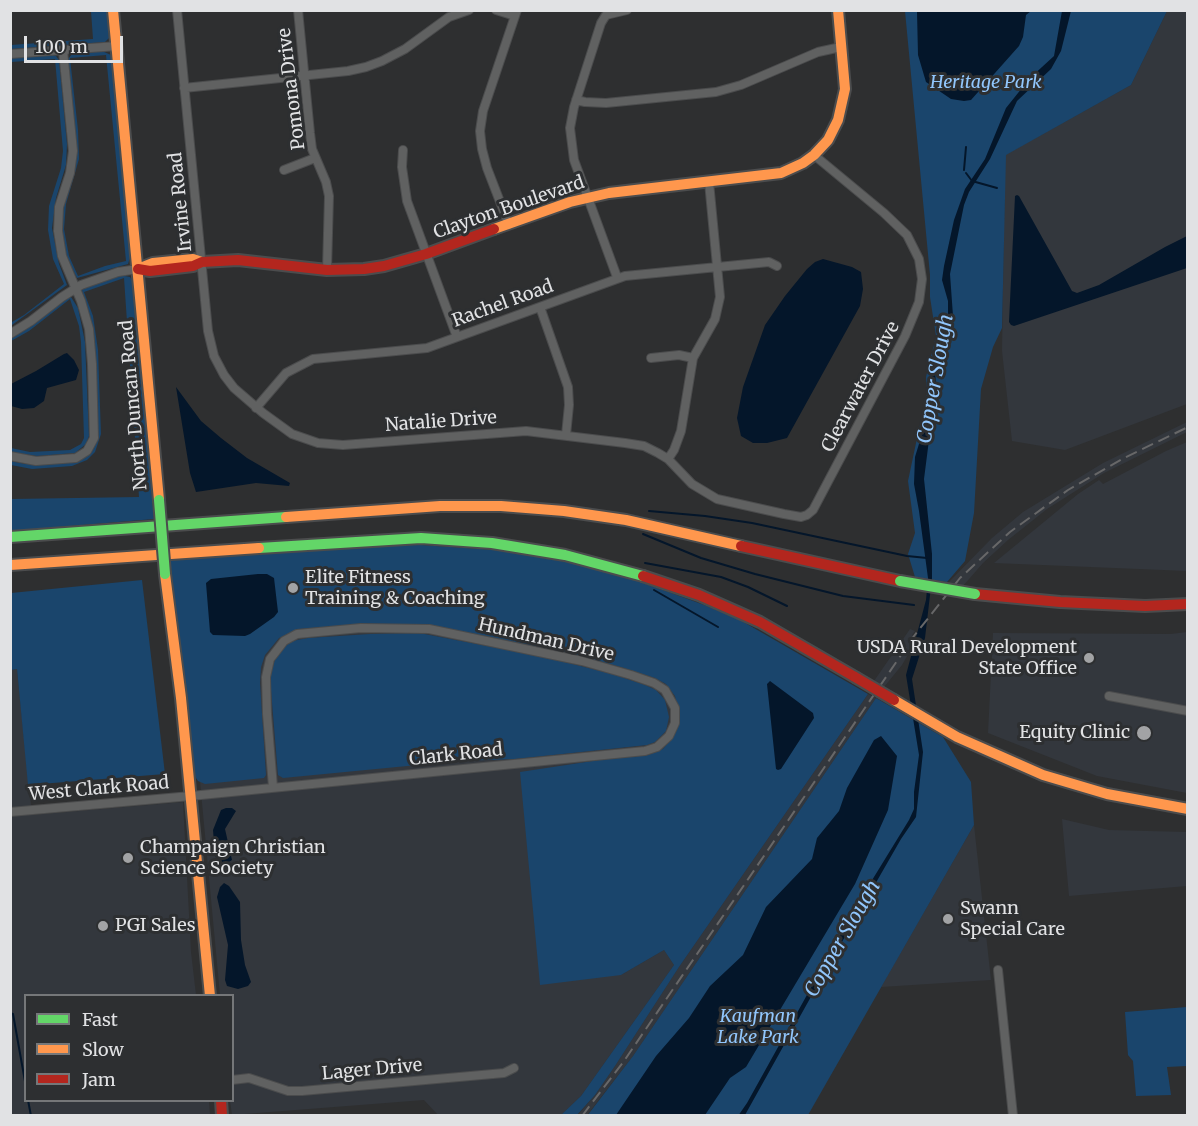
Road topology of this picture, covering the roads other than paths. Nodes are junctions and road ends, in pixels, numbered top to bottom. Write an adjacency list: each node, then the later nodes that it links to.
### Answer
1 (113, 10): 9 (main road, North Duncan Road)
2 (177, 10): 14 (street, Irvine Road)
3 (298, 10): 13 (street, Pomona Drive)
4 (470, 10): 13 (street)
5 (496, 10): 8 (street)
6 (627, 10): 15 (street)
7 (837, 10): 10 (main road, Clayton Boulevard)
8 (516, 13): 22 (street)
9 (117, 46): 11 (street); 27 (main road, North Duncan Road)
10 (841, 47): 15 (street); 17 (main road, Clayton Boulevard)
11 (63, 51): 12 (street); 30 (street)
12 (10, 54)
13 (303, 75): 14 (street); 18 (street, Pomona Drive)
14 (184, 88): 24 (street, Irvine Road)
15 (576, 99): 21 (street)
16 (403, 150): 23 (street)
17 (814, 155): 20 (main road, Clayton Boulevard); 40 (street, Clearwater Drive)
18 (315, 158): 19 (street); 28 (street, Pomona Drive)
19 (284, 170)
20 (709, 182): 21 (main road, Clayton Boulevard); 26 (street)
21 (588, 198): 22 (main road, Clayton Boulevard); 29 (street)
22 (508, 225): 23 (main road, Clayton Boulevard)
23 (426, 254): 28 (main road, Clayton Boulevard); 33 (street)
24 (202, 262): 27 (main road, Clayton Boulevard); 28 (main road, Clayton Boulevard); 36 (street, Irvine Road)
25 (777, 266): 26 (street, Rachel Road)
26 (718, 267): 29 (street, Rachel Road); 35 (street)
27 (138, 269): 30 (street); 48 (main road, North Duncan Road, bridge)
28 (327, 270)
29 (617, 277): 31 (street, Rachel Road)
30 (75, 288): 32 (street); 39 (street)
31 (540, 307): 33 (street, Rachel Road); 38 (street)
32 (10, 334)
33 (457, 336): 37 (street, Rachel Road)
34 (651, 358): 35 (street)
35 (693, 358): 40 (street)
36 (232, 386): 37 (street, Natalie Drive)
37 (256, 408): 38 (street, Natalie Drive)
38 (566, 435): 40 (street, Natalie Drive)
39 (10, 456)
40 (668, 459)
41 (10, 537): 43 (main road, bridge)
42 (10, 565): 49 (main road, bridge)
43 (1188, 604)
44 (665, 690): 47 (street, Clark Road); 47 (street, Hundman Drive)
45 (1108, 696): 46 (street)
46 (1188, 711)
47 (273, 787): 48 (street, Clark Road)
48 (191, 796): 50 (street, West Clark Road); 52 (main road, North Duncan Road)
49 (1188, 809)
50 (10, 812)
51 (998, 970): 55 (street)
52 (210, 994)
53 (514, 1068): 54 (street, Lager Drive)
54 (234, 1080)
55 (1012, 1116)

